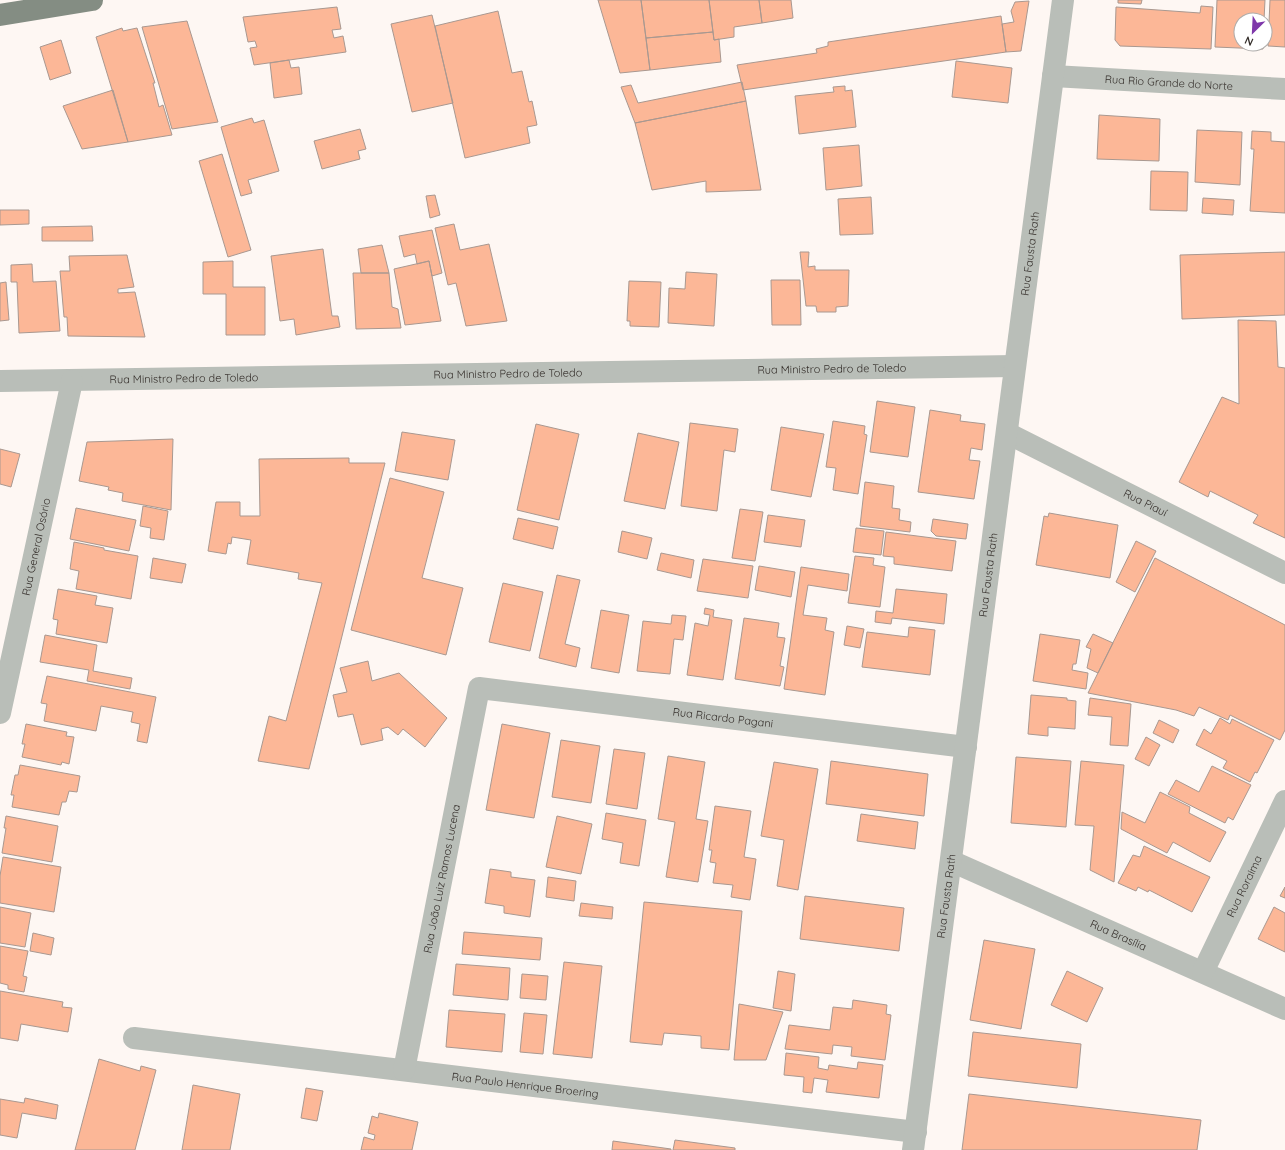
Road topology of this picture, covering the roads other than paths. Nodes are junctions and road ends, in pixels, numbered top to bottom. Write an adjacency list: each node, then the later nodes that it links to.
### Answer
1 (92, 0): 3 (main road)
2 (1063, 0): 4 (street, Rua Fausta Rath)
3 (0, 15)
4 (1053, 76): 5 (street, Rua Rio Grande do Norte); 6 (street, Rua Fausta Rath)
5 (1285, 89)
6 (1015, 366): 8 (street, Rua Ministro Pedro de Toledo); 9 (street, Rua Fausta Rath)
7 (0, 381): 8 (street, Rua Ministro Pedro de Toledo)
8 (72, 381): 12 (street, Rua General Osório)
9 (1006, 433): 10 (street, Rua Piauí); 13 (street, Rua Fausta Rath)
10 (1285, 573)
11 (479, 688): 13 (street, Rua Ricardo Pagani); 19 (street, Rua João Luiz Ramos Lucena)
12 (0, 713)
13 (966, 748): 15 (street, Rua Fausta Rath)
14 (1285, 801): 16 (street, Rua Roraima)
15 (951, 861): 16 (street, Rua Brasília); 20 (street, Rua Fausta Rath)
16 (1203, 972): 17 (street, Rua Brasília)
17 (1285, 1008)
18 (134, 1038): 19 (street, Rua Paulo Henrique Broering)
19 (404, 1070): 20 (street, Rua Paulo Henrique Broering)
20 (915, 1141)

